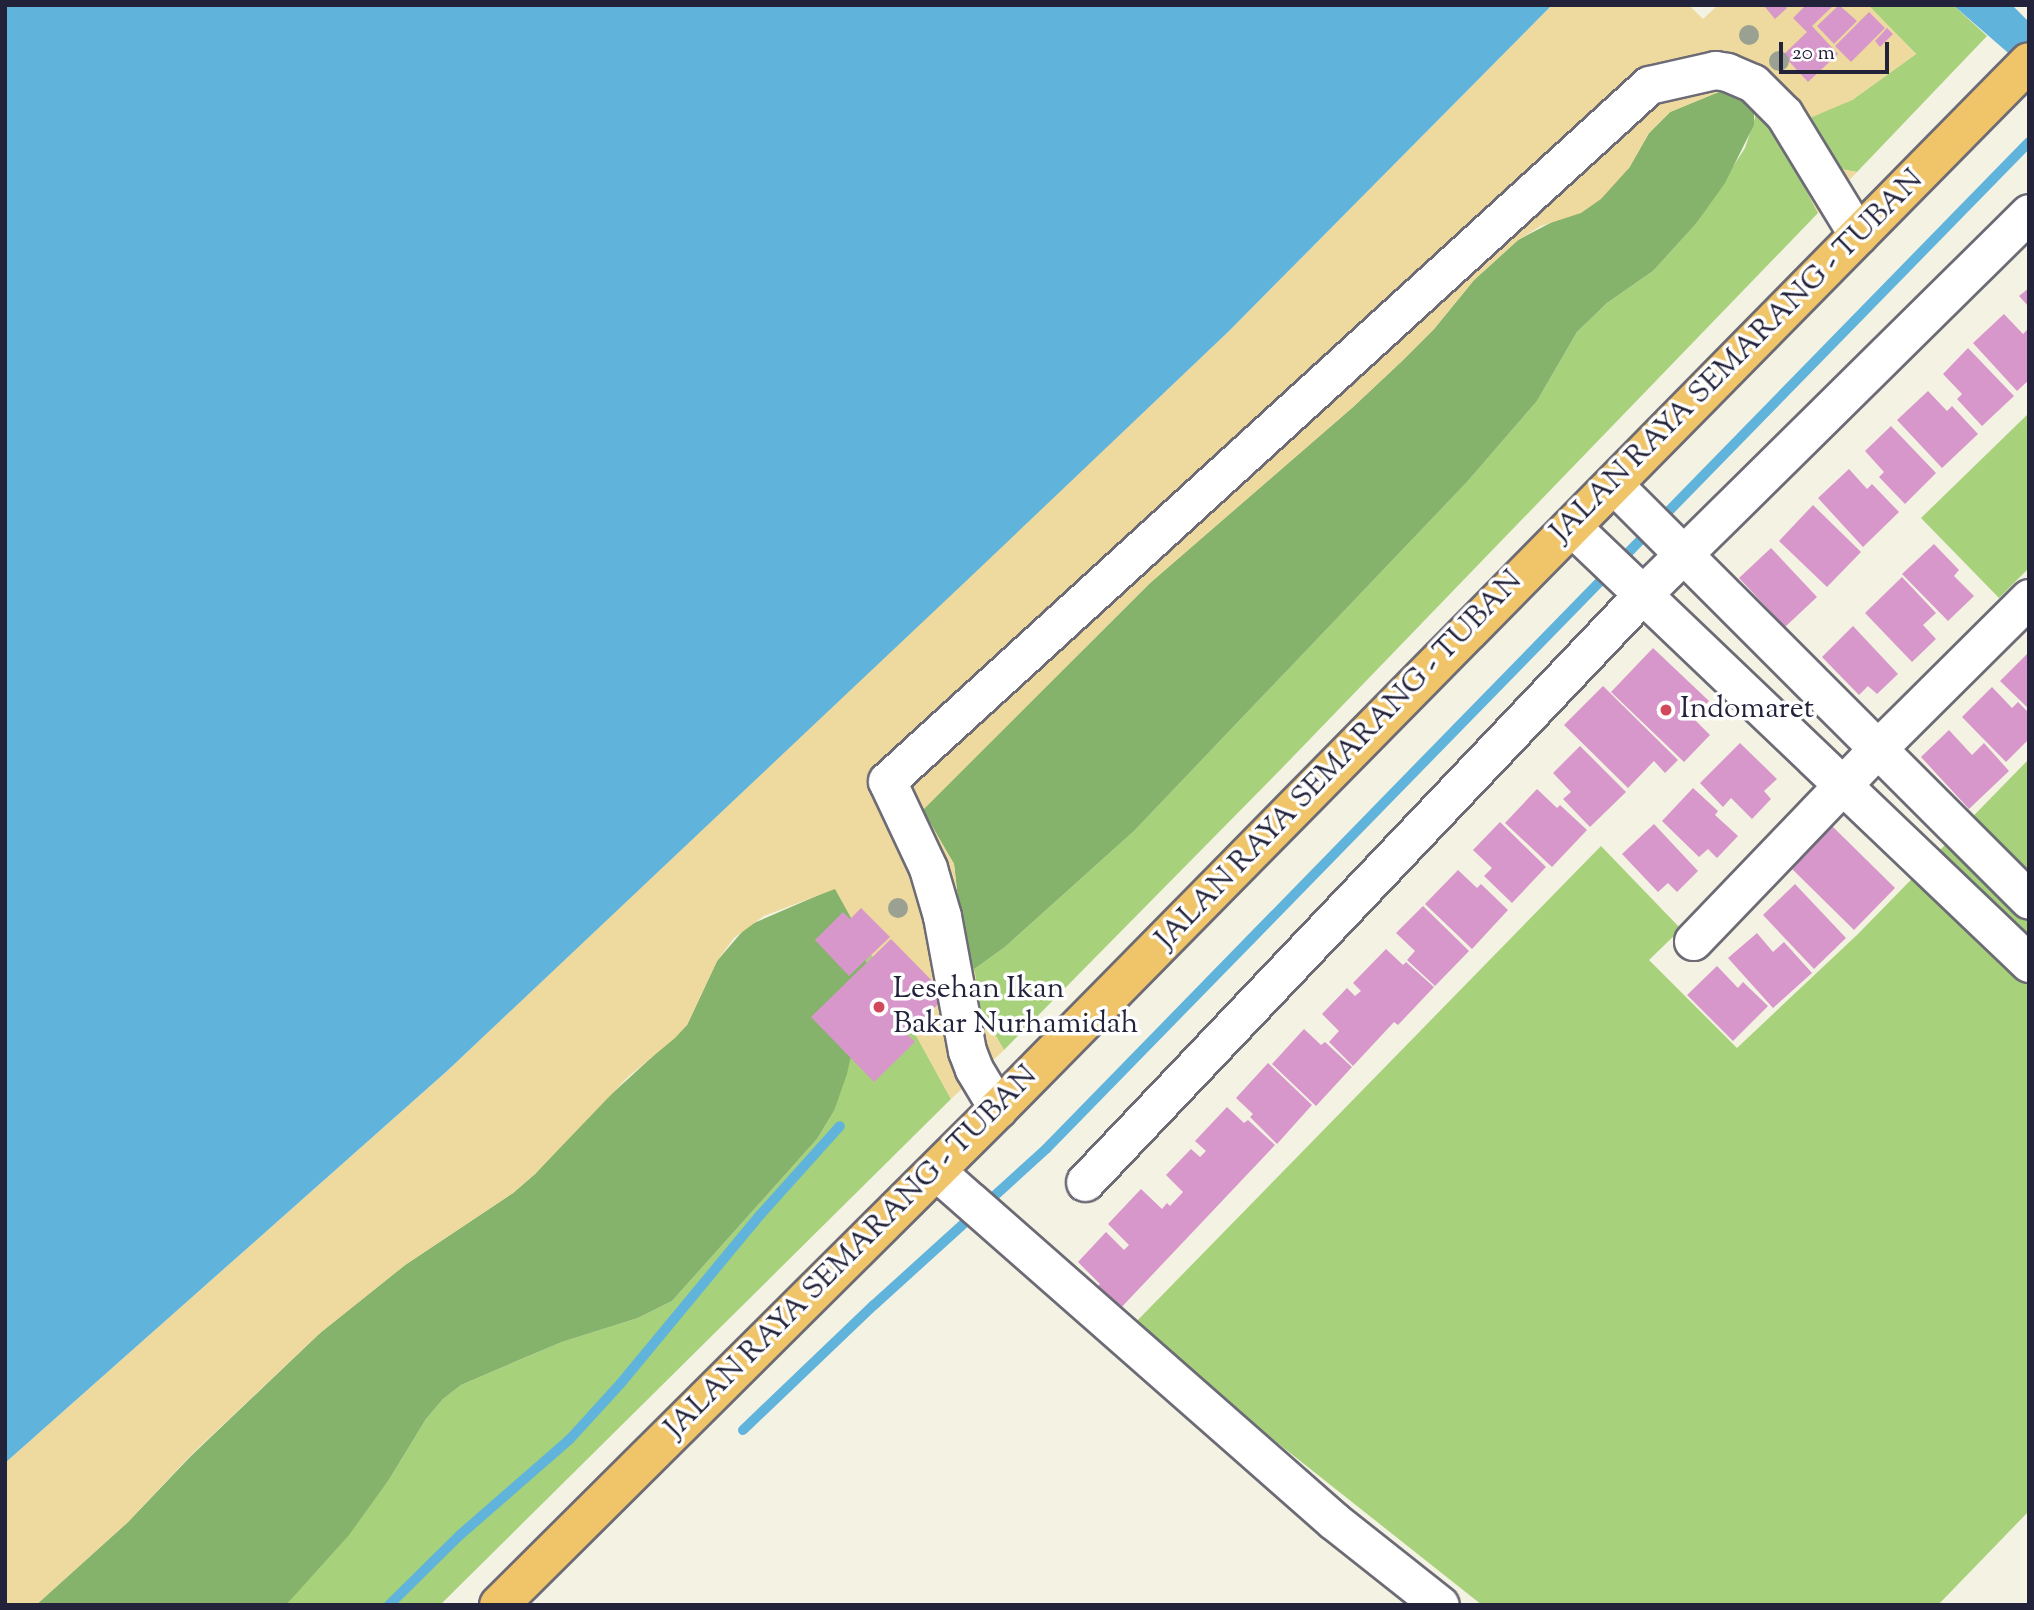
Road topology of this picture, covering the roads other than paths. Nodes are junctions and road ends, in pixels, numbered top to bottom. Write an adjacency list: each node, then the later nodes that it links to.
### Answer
1 (2029, 62): 3 (highway, JALAN RAYA SEMARANG - TUBAN)
2 (2029, 213): 6 (street)
3 (1858, 235): 4 (highway, JALAN RAYA SEMARANG - TUBAN); 16 (street)
4 (1624, 494): 5 (highway, JALAN RAYA SEMARANG - TUBAN); 6 (street)
5 (1580, 535): 7 (street); 16 (highway, JALAN RAYA SEMARANG - TUBAN)
6 (1676, 546): 7 (street); 9 (street)
7 (1635, 587): 10 (street); 18 (street)
8 (2029, 598): 9 (street)
9 (1878, 748): 10 (street); 11 (street)
10 (1842, 785): 13 (street); 14 (street)
11 (2029, 900)
12 (2029, 906): 13 (street)
13 (2000, 935): 15 (street)
14 (1693, 941)
15 (2029, 963)
16 (998, 1109): 17 (highway, JALAN RAYA SEMARANG - TUBAN)
17 (946, 1182): 19 (highway, JALAN RAYA SEMARANG - TUBAN); 20 (street)
18 (1084, 1182)
19 (499, 1605)
20 (1440, 1605)

